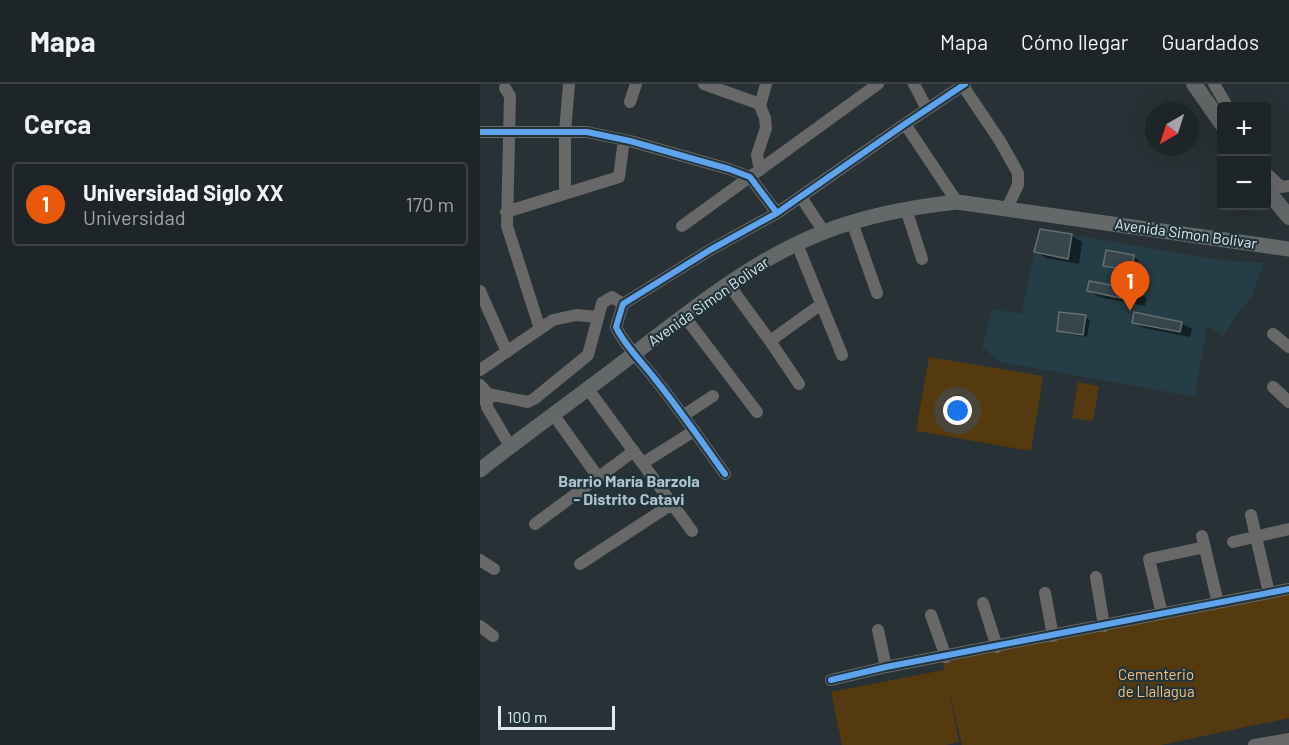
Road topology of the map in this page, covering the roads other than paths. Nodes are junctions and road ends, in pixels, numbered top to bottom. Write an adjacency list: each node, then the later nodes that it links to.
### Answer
1 (569, 84): 19 (street)
2 (636, 84): 11 (street)
3 (704, 84): 13 (street)
4 (766, 84): 13 (street)
5 (878, 84): 21 (street)
6 (914, 84): 14 (street)
7 (1194, 84): 15 (highway)
8 (1214, 84): 12 (street)
9 (964, 85): 14 (street); 28 (street)
10 (505, 88): 18 (street)
11 (630, 102)
12 (1225, 102)
13 (760, 104): 21 (street)
14 (927, 109): 16 (street)
15 (1217, 118)
16 (905, 123): 26 (street); 27 (street)
17 (480, 132): 18 (street)
18 (508, 132): 19 (street); 30 (street)
19 (565, 132): 20 (street); 24 (street)
20 (624, 140): 21 (street); 24 (street)
21 (755, 173): 31 (street); 34 (street)
22 (1271, 178): 23 (street)
23 (1289, 186)
24 (565, 194): 30 (street)
25 (1271, 195): 32 (highway)
26 (801, 197): 31 (street); 35 (street)
27 (957, 202): 28 (main road, Avenida Simon Bolivar); 29 (main road, Avenida Simon Bolivar)
28 (1007, 208): 37 (main road, Avenida Simon Bolivar)
29 (906, 209): 33 (main road, Avenida Simon Bolivar); 38 (street)
30 (506, 212): 46 (street)
31 (777, 213): 42 (street)
32 (1289, 217)
33 (852, 222): 35 (main road, Avenida Simon Bolivar); 41 (street)
34 (682, 226)
35 (824, 232): 36 (main road, Avenida Simon Bolivar)
36 (797, 244): 39 (main road, Avenida Simon Bolivar); 43 (street)
37 (1289, 249)
38 (922, 259)
39 (729, 285): 44 (main road, Avenida Simon Bolivar); 48 (street)
40 (480, 291): 50 (street)
41 (877, 293)
42 (623, 304): 45 (street); 51 (street)
43 (820, 305): 48 (street); 52 (street)
44 (685, 316): 51 (main road, Avenida Simon Bolivar); 60 (street)
45 (597, 317): 46 (street); 57 (street)
46 (540, 329): 50 (street)
47 (1273, 334): 49 (street)
48 (770, 341): 54 (street)
49 (1289, 347)
50 (507, 352): 53 (street)
51 (635, 353): 56 (main road, Avenida Simon Bolivar); 62 (street)
52 (842, 355)
53 (480, 370)
54 (799, 384)
55 (1273, 387): 59 (street)
56 (588, 388): 61 (main road, Avenida Simon Bolivar); 65 (street)
57 (483, 393): 64 (street)
58 (713, 396): 62 (street)
59 (1289, 402)
60 (757, 412)
61 (553, 414): 64 (main road, Avenida Simon Bolivar); 69 (street)
62 (684, 415): 63 (street)
63 (694, 431): 66 (street); 68 (street)
64 (510, 446): 67 (main road, Avenida Simon Bolivar)
65 (634, 451): 66 (street); 69 (street)
66 (643, 463): 70 (street)
67 (480, 470)
68 (725, 474)
69 (598, 477): 72 (street)
70 (672, 504): 74 (street); 78 (street)
71 (1251, 515): 75 (street)
72 (535, 524)
73 (1289, 529): 75 (street)
74 (692, 531)
75 (1256, 535): 76 (street); 83 (street)
76 (1233, 542)
77 (480, 560): 79 (street)
78 (580, 564)
79 (494, 569)
80 (1096, 577): 89 (street)
81 (1289, 589): 83 (street)
82 (1045, 593): 92 (street)
83 (1269, 593): 85 (street)
84 (983, 603): 93 (street)
85 (1218, 603): 86 (street); 86 (street)
86 (1162, 614): 89 (street)
87 (932, 615): 94 (street)
88 (480, 626): 91 (street)
89 (1104, 626): 92 (street)
90 (878, 630): 95 (street)
91 (493, 636)
92 (1053, 636): 93 (street)
93 (997, 647): 94 (street)
94 (946, 657): 95 (street)
95 (886, 667): 96 (street)
96 (831, 680)
97 (1289, 739): 98 (street)
98 (1254, 745)

